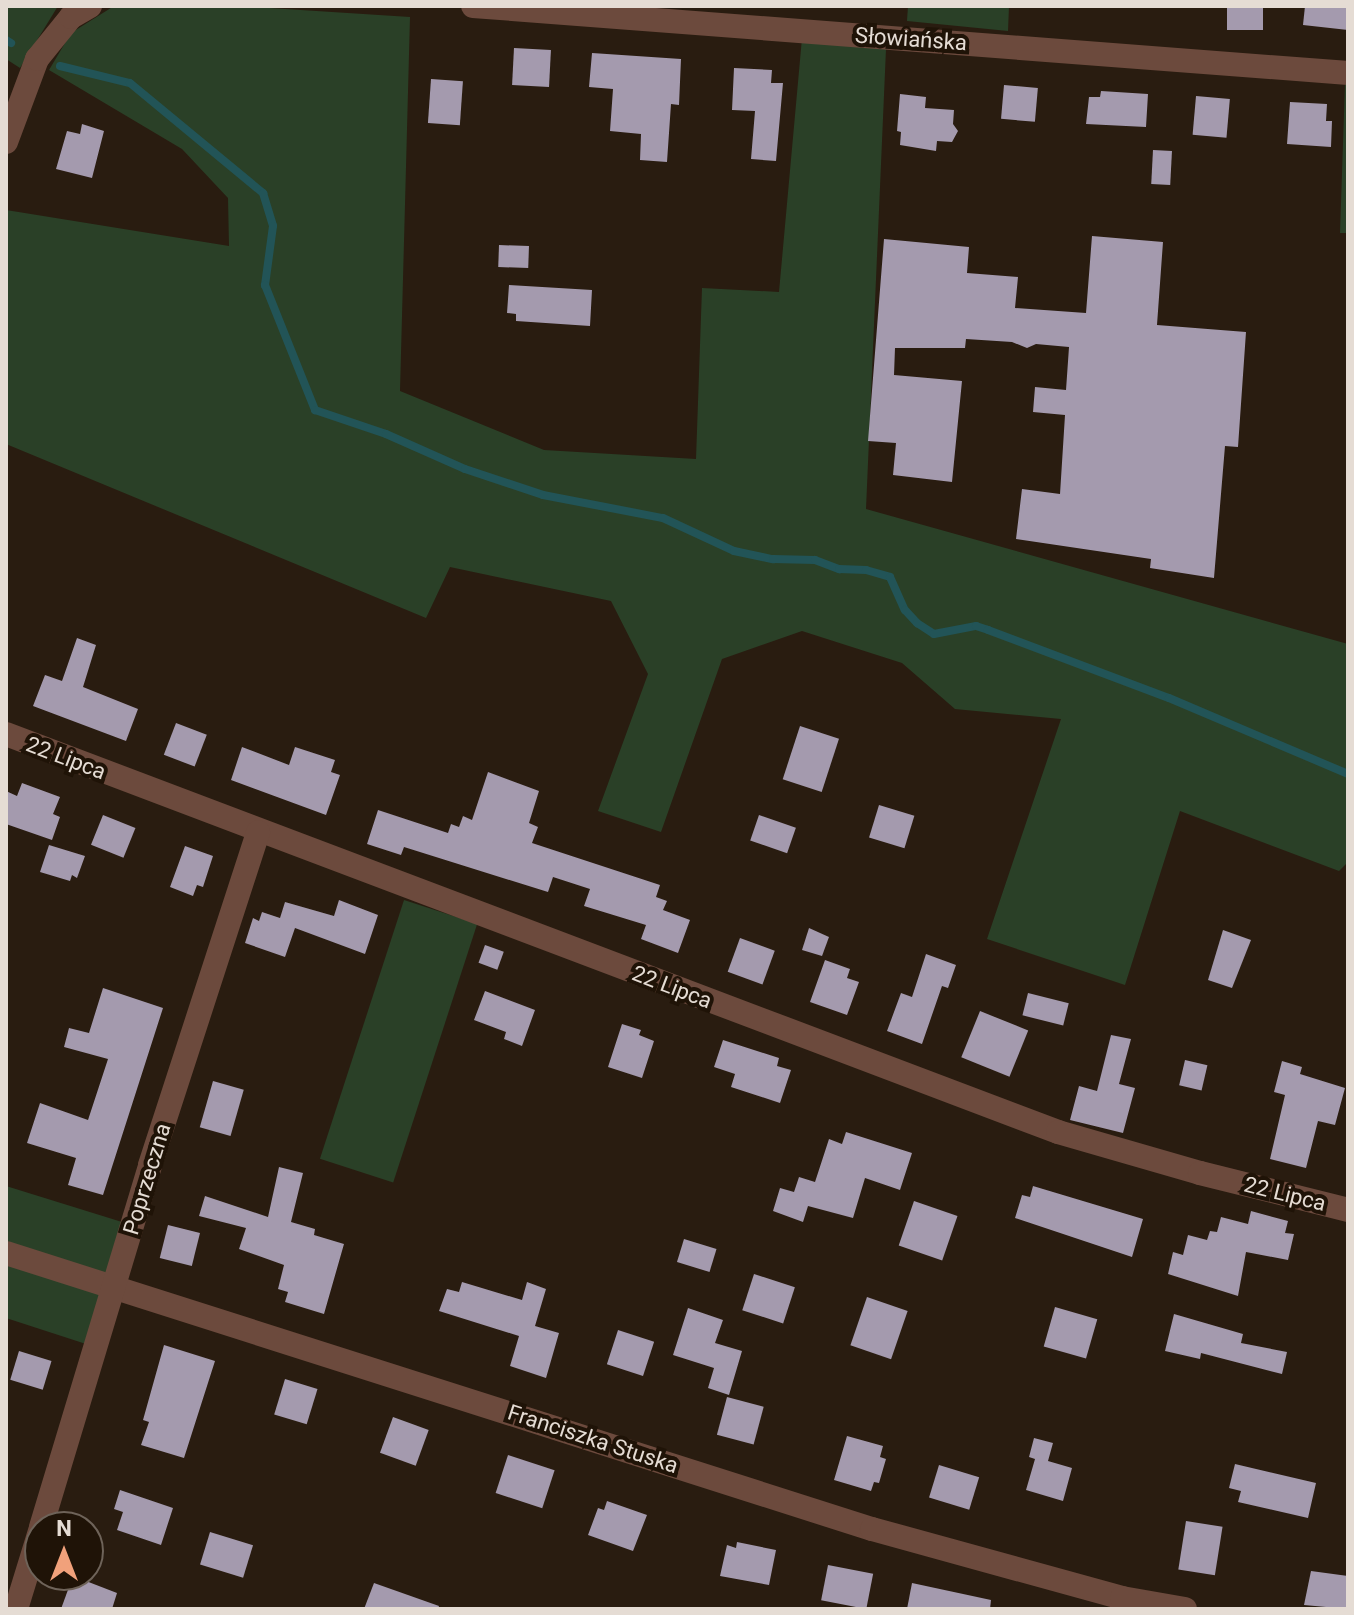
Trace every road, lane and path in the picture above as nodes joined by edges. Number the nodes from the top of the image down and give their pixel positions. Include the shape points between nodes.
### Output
1 (90, 6) edge
2 (473, 6) edge
3 (694, 14) edge
4 (1348, 73) edge
5 (6, 142) edge
6 (6, 734) edge
7 (258, 832) junction
8 (1348, 1210) edge
9 (6, 1253) edge
10 (114, 1286) junction
11 (46, 1511) edge
12 (24, 1583) edge
13 (16, 1609) edge
14 (1185, 1609) edge

1 - 5 street via 71,17 37,59
2 - 3 street, Słowiańska
3 - 4 street, Słowiańska
6 - 7 street, 22 Lipca
7 - 8 street, 22 Lipca via 1058,1132
7 - 10 street, Poprzeczna
9 - 10 street, Franciszka Stuska
10 - 11 street, Poprzeczna
10 - 14 street, Franciszka Stuska via 872,1529 1122,1598
12 - 13 street, Poprzeczna

